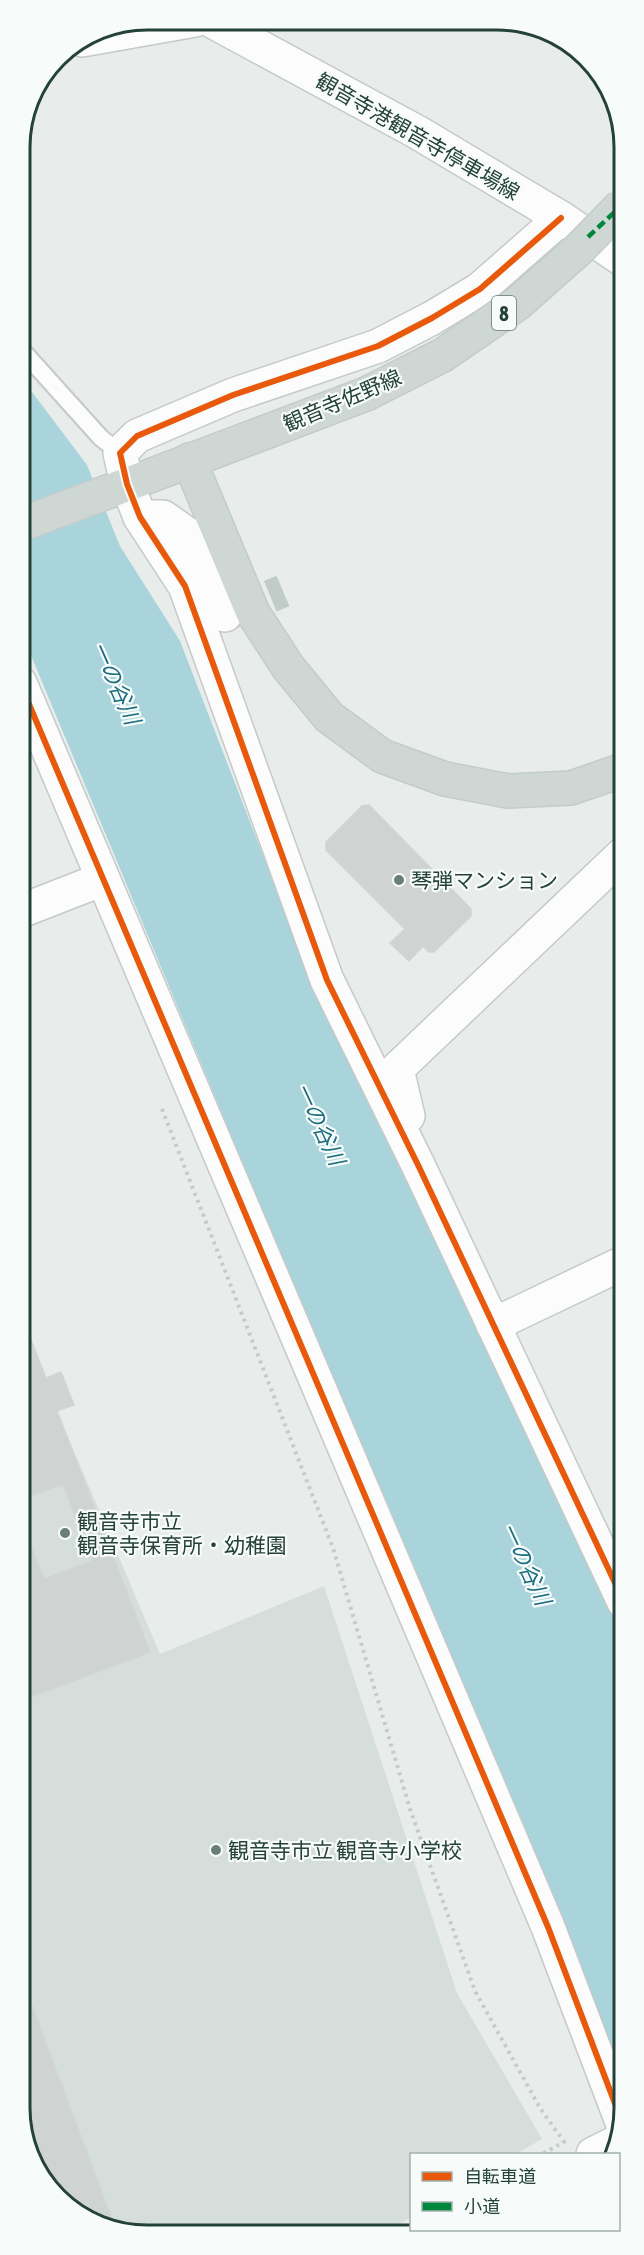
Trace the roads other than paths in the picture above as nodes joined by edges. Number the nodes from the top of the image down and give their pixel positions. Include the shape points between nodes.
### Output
1 (146, 30) edge
2 (228, 30) edge
3 (111, 35) edge
4 (614, 213) edge
5 (561, 218) junction
6 (614, 254) edge
7 (30, 359) edge
8 (189, 460) junction
9 (124, 469) junction
10 (140, 517) junction
11 (30, 520) edge
12 (225, 615) dead end
13 (30, 707) edge
14 (614, 773) edge
15 (614, 863) edge
16 (103, 879) junction
17 (30, 907) edge
18 (419, 1167) junction
19 (614, 1267) edge
20 (493, 1325) junction
21 (614, 1581) edge
22 (614, 2101) edge

1 - 3 street
2 - 5 street, 観音寺港観音寺停車場線 via 417,132
4 - 8 main road, 観音寺佐野線 / 8, bridge via 517,304 443,355 366,394
5 - 6 street, 観音寺港観音寺停車場線
5 - 9 street via 480,289 432,318 378,346 233,395 137,436
7 - 9 lane
8 - 9 main road, 観音寺佐野線 / 8
8 - 14 main road via 253,613 288,667 329,717 382,756 445,779 508,791 571,788
9 - 10 street
9 - 11 main road, 観音寺佐野線 / 8
10 - 12 street via 163,516 190,536
10 - 18 street via 185,586 327,980
13 - 16 street
15 - 18 street via 397,1069
16 - 17 street
16 - 22 street via 548,1927
18 - 20 street
19 - 20 street
20 - 21 street

